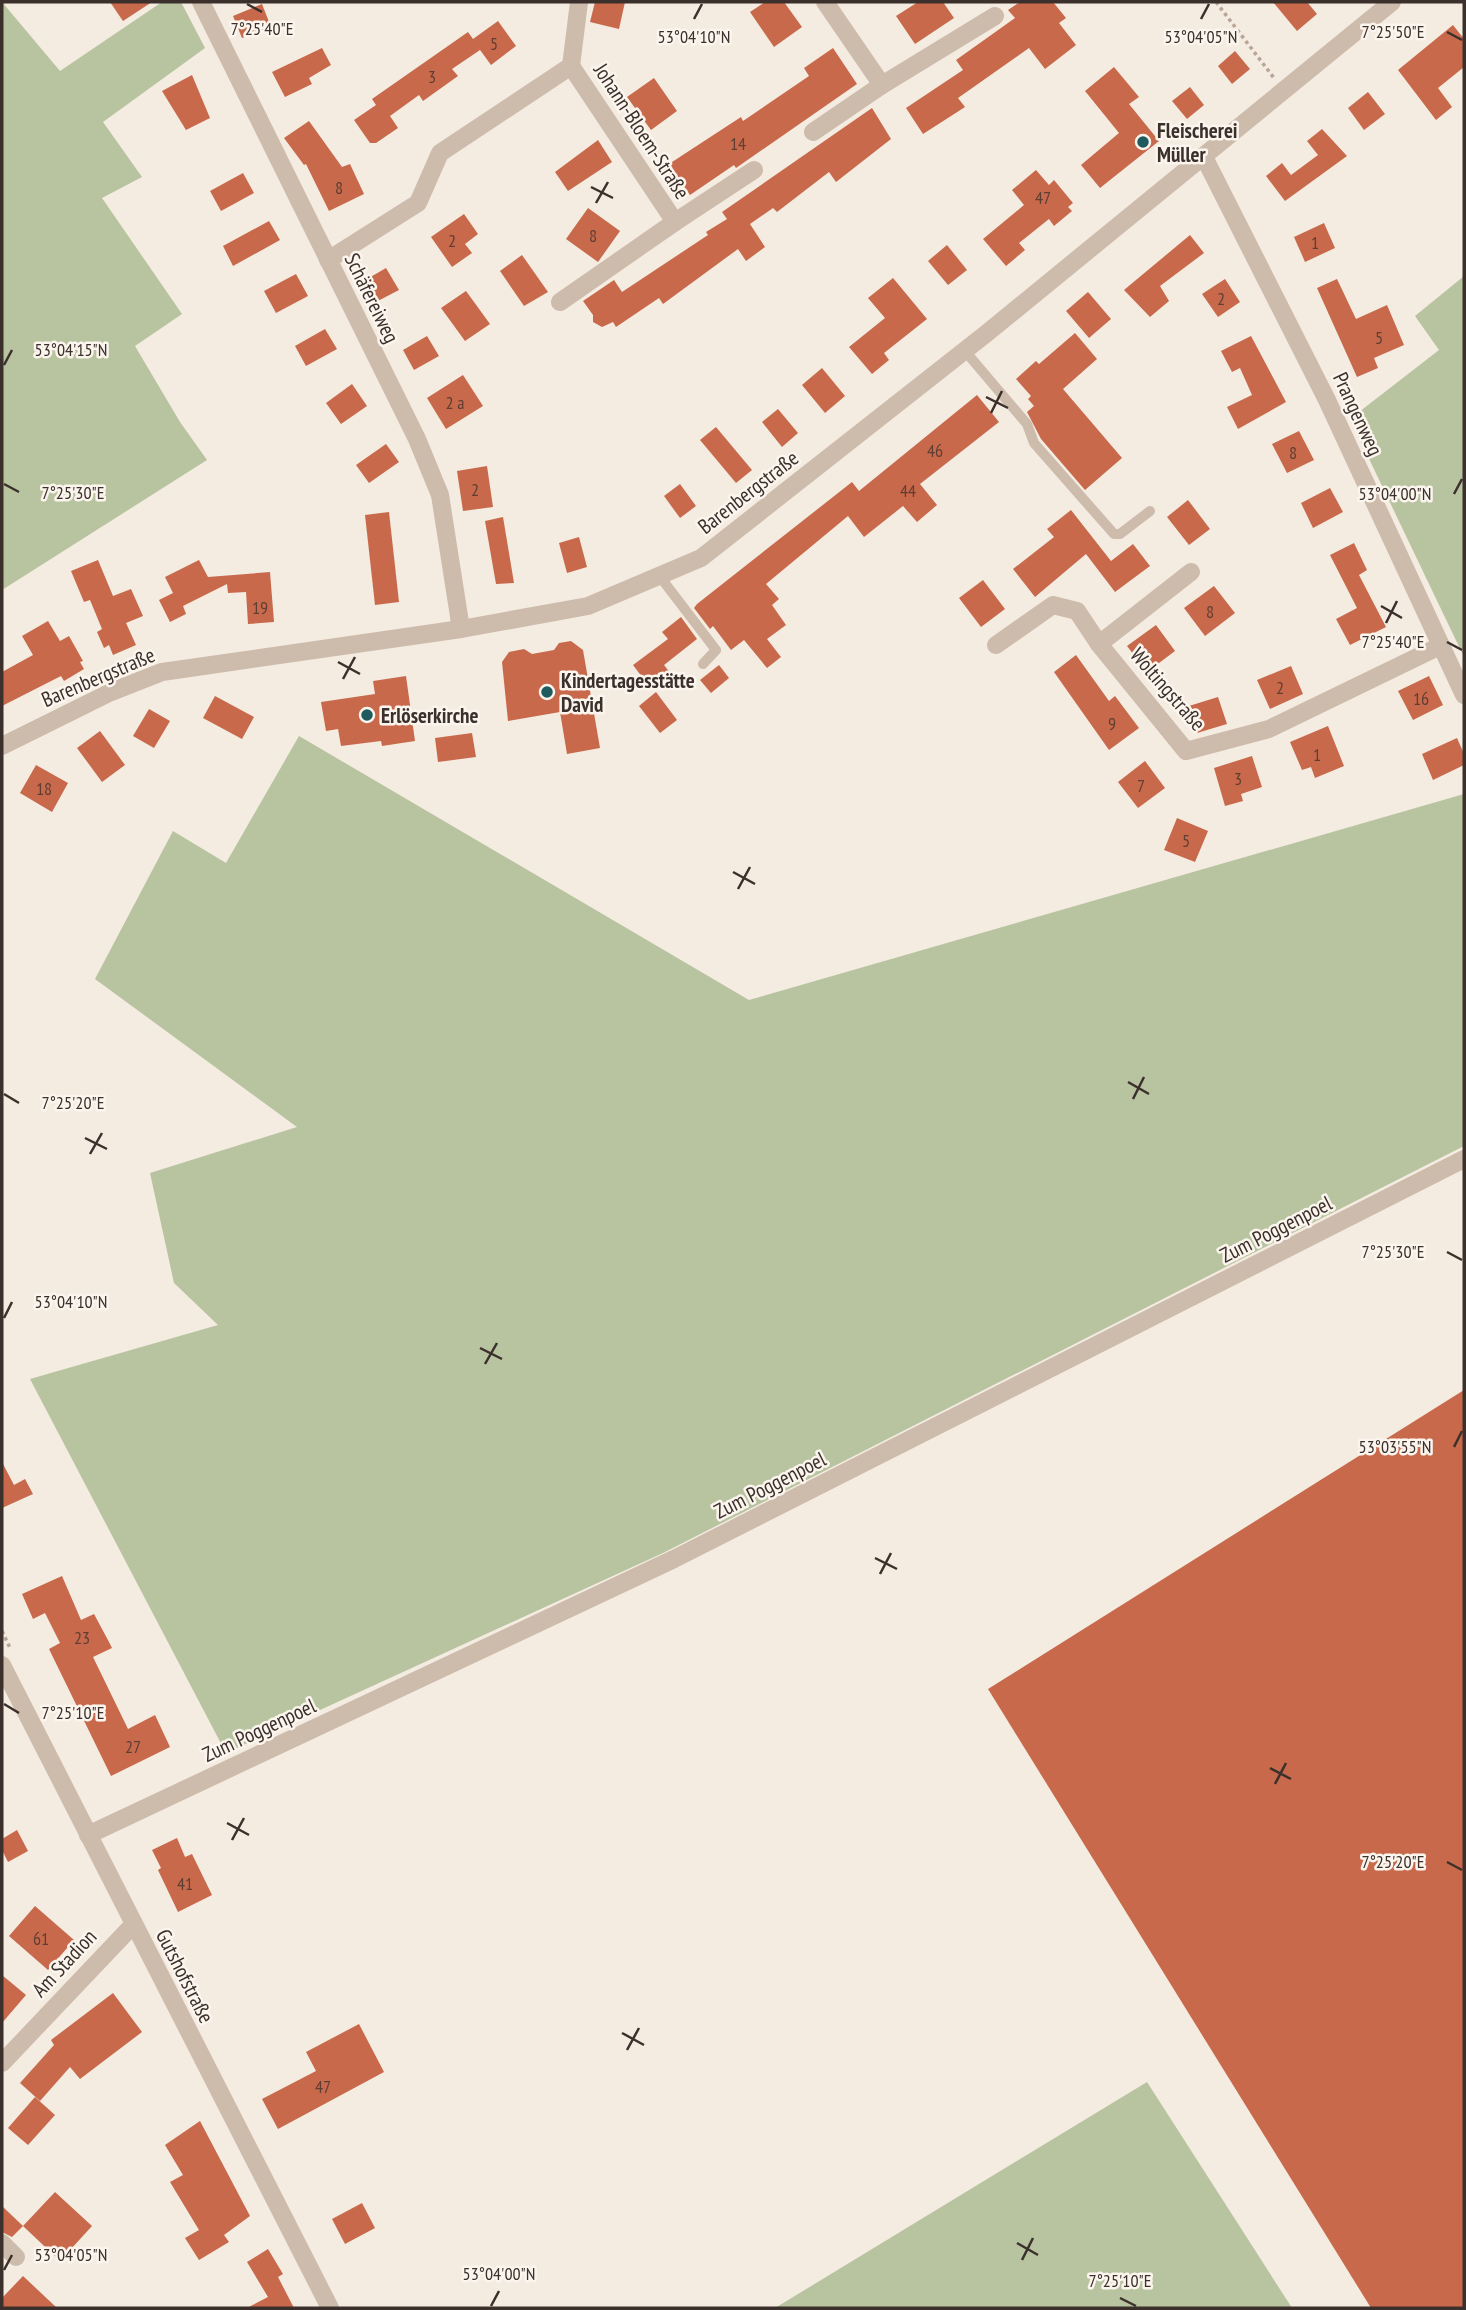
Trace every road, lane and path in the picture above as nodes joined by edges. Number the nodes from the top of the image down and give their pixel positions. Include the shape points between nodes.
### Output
1 (201, 2) edge
2 (579, 2) edge
3 (825, 2) edge
4 (1216, 2) edge
5 (1392, 2) edge
6 (995, 16) dead end
7 (571, 66) junction
8 (882, 85) junction
9 (1283, 90) junction
10 (813, 132) dead end
11 (1204, 157) junction
12 (754, 170) dead end
13 (675, 222) junction
14 (328, 260) junction
15 (560, 302) dead end
16 (965, 351) junction
17 (1150, 511) dead end
18 (1191, 572) dead end
19 (661, 578) junction
20 (461, 629) junction
21 (1099, 644) junction
22 (996, 645) dead end
23 (1440, 646) junction
24 (703, 664) dead end
25 (1464, 695) edge
26 (2, 747) edge
27 (1464, 1159) edge
28 (2, 1665) edge
29 (88, 1835) junction
30 (134, 1925) junction
31 (2, 2063) edge
32 (2, 2243) edge
33 (16, 2257) dead end
34 (330, 2308) edge

1 - 14 street, Schäfereiweg
2 - 7 street, Johann-Bloem-Straße
3 - 8 street
4 - 9 path
5 - 9 street, Barenbergstraße
6 - 8 street
7 - 13 street, Johann-Bloem-Straße
7 - 14 street, Johann-Bloem-Straße via 440,153 418,203
8 - 10 street
9 - 11 street, Barenbergstraße
11 - 16 street, Barenbergstraße
11 - 23 street, Prangenweg via 1327,400
12 - 13 street, Johann-Bloem-Straße
13 - 15 street, Johann-Bloem-Straße
14 - 20 street, Schäfereiweg via 440,495
16 - 17 lane via 1027,424 1034,443 1114,534 1121,534
16 - 19 street, Barenbergstraße via 701,558
18 - 21 street, Woltingstraße
19 - 20 street, Barenbergstraße via 589,606
19 - 24 lane via 716,650
20 - 26 street, Barenbergstraße via 162,672 111,692
21 - 22 street, Woltingstraße via 1077,611 1053,605
21 - 23 street, Woltingstraße via 1186,751 1269,729
23 - 25 street, Prangenweg
27 - 29 street, Zum Poggenpoel via 674,1559
28 - 29 street, Gutshofstraße
29 - 30 street, Gutshofstraße
30 - 31 street, Am Stadion
30 - 34 street, Gutshofstraße
32 - 33 street

